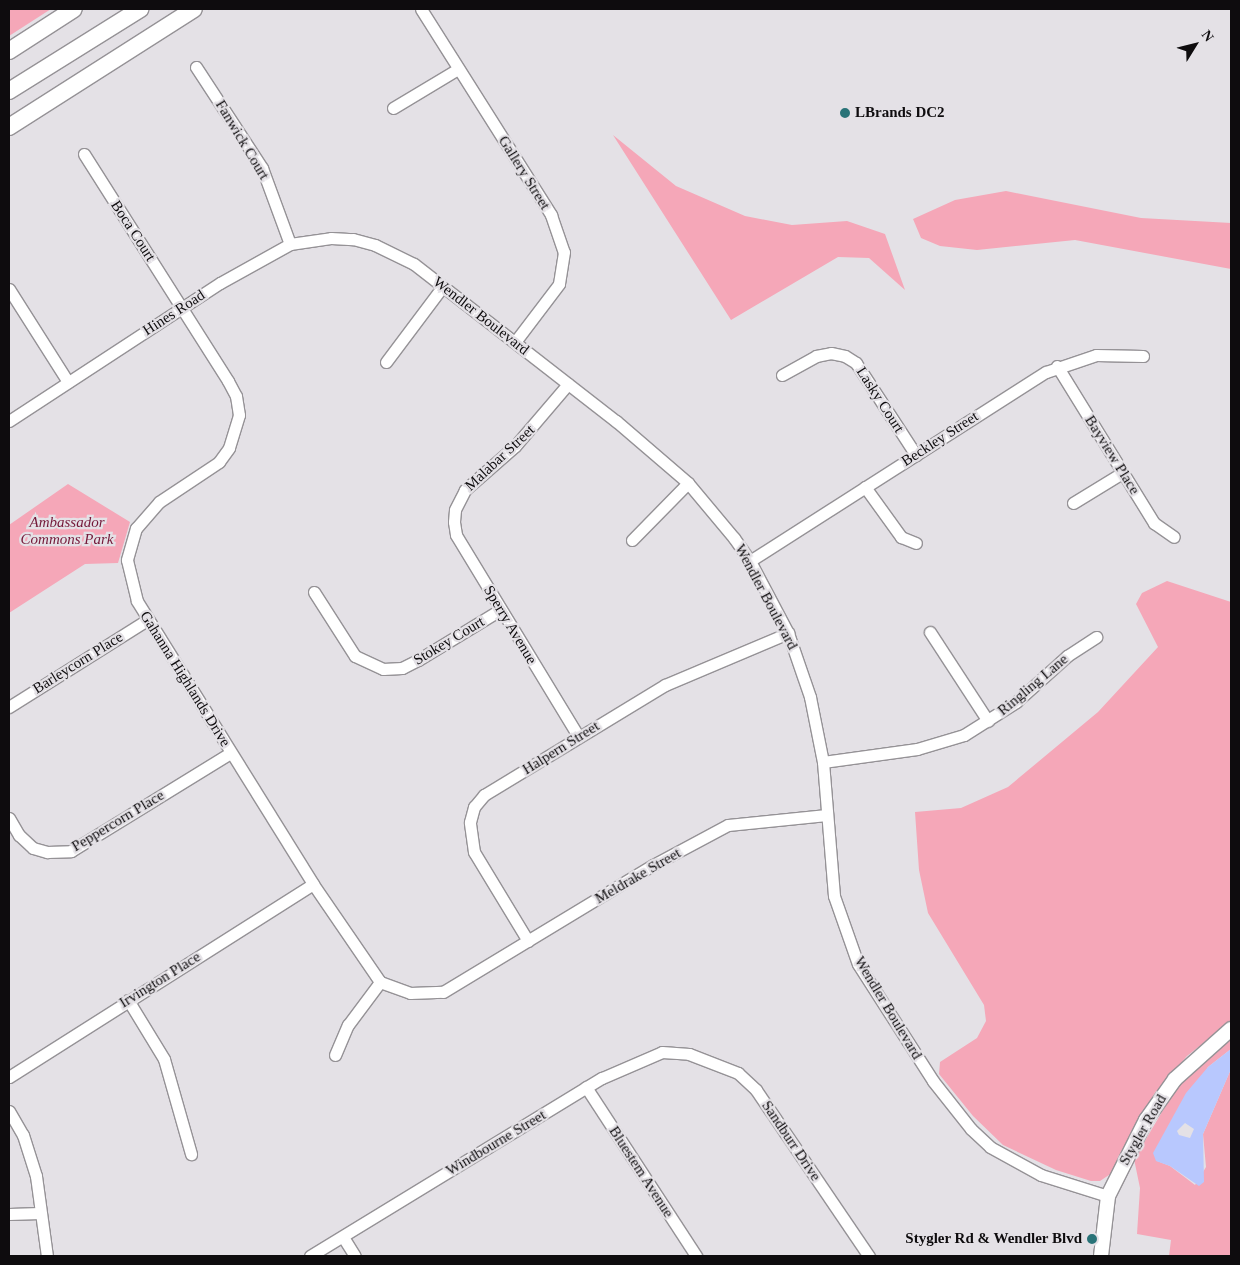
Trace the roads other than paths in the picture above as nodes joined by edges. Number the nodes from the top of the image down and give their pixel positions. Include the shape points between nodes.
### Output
1 (74, 9) edge
2 (140, 9) edge
3 (194, 9) edge
4 (426, 11) edge
5 (9, 51) edge
6 (196, 67) dead end
7 (458, 69) junction
8 (9, 90) edge
9 (393, 108) dead end
10 (9, 127) edge
11 (84, 154) dead end
12 (353, 239) joint
13 (290, 244) junction
14 (443, 286) junction
15 (9, 289) edge
16 (182, 307) junction
17 (515, 342) junction
18 (1143, 356) dead end
19 (386, 362) dead end
20 (1057, 366) junction
21 (782, 375) dead end
22 (68, 382) junction
23 (568, 384) junction
24 (9, 421) edge
25 (916, 455) junction
26 (1122, 473) junction
27 (688, 483) junction
28 (865, 487) junction
29 (1073, 503) dead end
30 (455, 510) joint
31 (1174, 537) dead end
32 (632, 540) dead end
33 (916, 543) dead end
34 (750, 561) junction
35 (314, 592) dead end
36 (500, 610) junction
37 (147, 620) junction
38 (930, 632) dead end
39 (788, 633) junction
40 (1096, 637) dead end
41 (9, 707) edge
42 (988, 721) junction
43 (578, 736) junction
44 (230, 753) junction
45 (823, 762) junction
46 (826, 815) junction
47 (9, 818) edge
48 (312, 884) junction
49 (528, 940) junction
50 (380, 982) junction
51 (128, 1000) junction
52 (1231, 1029) edge
53 (689, 1054) joint
54 (335, 1055) dead end
55 (9, 1077) edge
56 (586, 1088) junction
57 (9, 1111) edge
58 (191, 1154) dead end
59 (1108, 1196) junction
60 (40, 1213) junction
61 (9, 1214) edge
62 (343, 1237) junction
63 (47, 1256) edge
64 (310, 1256) edge
65 (355, 1256) edge
66 (696, 1256) edge
67 (869, 1256) edge
68 (1101, 1256) edge

1 - 5 highway
2 - 8 highway
3 - 10 highway
4 - 7 street, Gallery Street
6 - 13 street, Fanwick Court via 262,168
7 - 9 street
7 - 17 street, Gallery Street via 551,215 564,252 559,284
11 - 16 street, Boca Court
12 - 13 street, Hines Road via 331,238
12 - 14 street, Wendler Boulevard via 376,245 414,264
13 - 16 street, Hines Road via 261,258
14 - 17 street, Wendler Boulevard
14 - 19 street
15 - 22 street
16 - 22 street, Hines Road
16 - 37 street, Gahanna Highlands Drive via 191,327 236,396 239,415 229,448 219,462 159,502 136,528 127,560 129,579
17 - 23 street, Wendler Boulevard
18 - 20 street, Beckley Street via 1096,355
20 - 25 street, Beckley Street
20 - 26 street, Bayview Place
21 - 25 street, Lasky Court via 816,356 831,353 844,356 861,370
22 - 24 street, Hines Road
23 - 27 street, Wendler Boulevard
23 - 30 street, Malabar Street via 515,446 472,482
25 - 28 street, Beckley Street
26 - 29 street
26 - 31 street, Bayview Place via 1154,523
27 - 32 street
27 - 34 street, Wendler Boulevard
28 - 33 street via 901,538
28 - 34 street, Beckley Street
30 - 36 street, Sperry Avenue via 456,535
34 - 39 street, Wendler Boulevard
35 - 36 street, Stokey Court via 355,656 384,668 402,668
36 - 43 street, Sperry Avenue
37 - 41 street, Barleycorn Place
37 - 44 street, Gahanna Highlands Drive
38 - 42 street
39 - 43 street, Halpern Street via 666,685
39 - 45 street, Wendler Boulevard via 810,697
40 - 42 street, Ringling Lane via 1066,656 1016,702
42 - 45 street, Ringling Lane via 938,745
43 - 49 street, Halpern Street via 484,795 474,807 470,822 474,852
44 - 47 street, Peppercorn Place via 71,851 48,852 33,848
44 - 48 street, Gahanna Highlands Drive
45 - 46 street, Wendler Boulevard
46 - 49 street, Meldrake Street via 728,825 653,865
46 - 59 street, Wendler Boulevard via 834,896 858,964 933,1081 971,1129 990,1147 1041,1175
48 - 50 street, Gahanna Highlands Drive
48 - 51 street, Irvington Place
49 - 50 street, Meldrake Street via 443,992 410,993
50 - 54 street via 348,1025
51 - 55 street, Irvington Place
51 - 58 street via 164,1059
52 - 59 main road, Stygler Road via 1198,1056 1160,1098
53 - 56 street, Windbourne Street via 662,1052
53 - 67 street, Sandburr Drive via 738,1072 756,1090
56 - 62 street, Windbourne Street
56 - 66 street, Bluestem Avenue
57 - 60 street via 23,1135 31,1159
59 - 68 main road, Stygler Road
60 - 61 street
60 - 63 street
62 - 64 street, Windbourne Street
62 - 65 street

